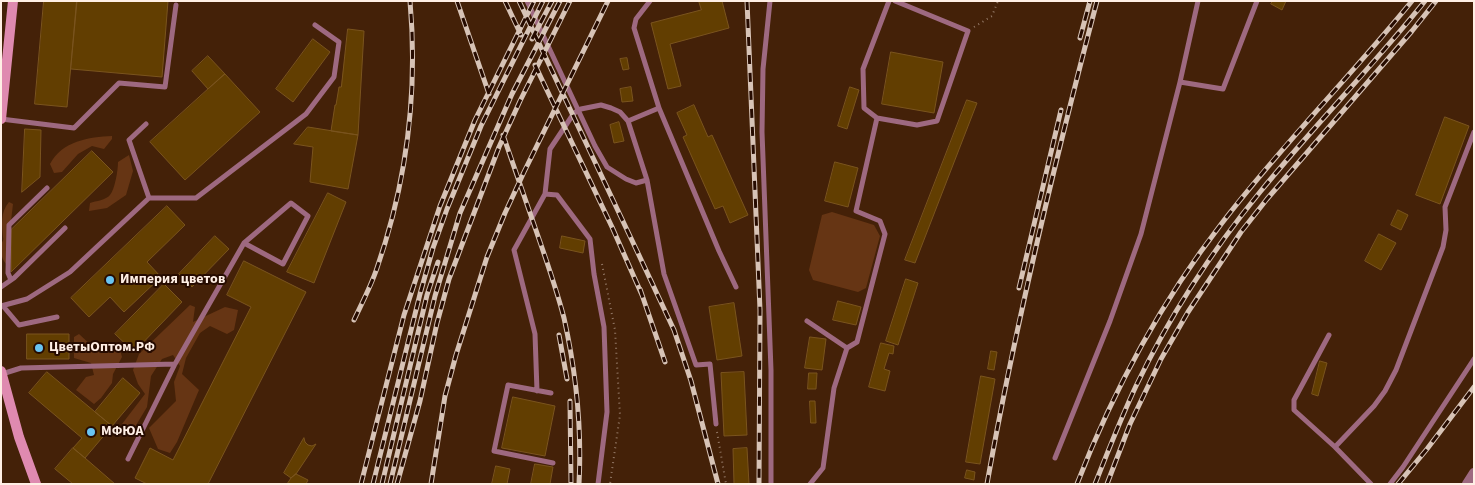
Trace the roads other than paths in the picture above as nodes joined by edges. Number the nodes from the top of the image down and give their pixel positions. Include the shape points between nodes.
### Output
1 (13, 1) edge
2 (527, 1) edge
3 (650, 1) edge
4 (770, 1) edge
5 (889, 1) edge
6 (896, 1) edge
7 (1198, 1) edge
8 (1257, 1) edge
9 (176, 5) dead end
10 (315, 25) dead end
11 (1180, 82) junction
12 (659, 108) junction
13 (877, 118) junction
14 (1, 119) edge
15 (628, 121) junction
16 (146, 124) dead end
17 (1474, 132) edge
18 (647, 180) junction
19 (47, 188) dead end
20 (544, 194) junction
21 (149, 198) junction
22 (65, 228) dead end
23 (244, 243) junction
24 (11, 280) junction
25 (1, 287) edge
26 (736, 287) dead end
27 (2, 306) edge
28 (57, 316) dead end
29 (807, 321) dead end
30 (1329, 335) dead end
31 (848, 348) junction
32 (1474, 358) edge
33 (175, 364) junction
34 (2, 372) edge
35 (537, 391) junction
36 (551, 393) dead end
37 (716, 424) road end
38 (1335, 447) junction
39 (1055, 458) dead end
40 (128, 459) dead end
41 (552, 463) dead end
42 (1474, 473) edge
43 (36, 484) edge
44 (598, 484) edge
45 (771, 484) edge
46 (810, 484) edge
47 (1371, 484) edge
48 (1390, 484) edge
49 (1467, 484) edge

1 - 14 main road
2 - 18 lane via 607,167 626,180 636,183
3 - 12 lane via 636,19 634,28
4 - 45 lane via 763,69 762,132 771,370
5 - 13 lane via 863,69 864,108
6 - 13 lane via 968,31 937,120 917,126
7 - 11 lane
8 - 11 lane via 1223,89
9 - 14 lane via 165,88 119,83 74,128
10 - 21 lane via 339,42 334,77 306,114 196,198
11 - 39 lane via 1141,234
12 - 15 lane
12 - 26 lane
13 - 31 lane via 856,211 880,221 886,234 857,342
15 - 18 lane
15 - 20 lane via 620,112 601,106 574,113 550,149
16 - 21 lane via 129,140
17 - 38 lane via 1445,207 1443,247 1396,370 1374,406
18 - 37 lane via 664,274 696,365 710,364
19 - 24 lane via 9,225 8,273
20 - 35 lane via 514,250 535,334
20 - 44 lane via 557,196 590,239 604,327 607,412
21 - 27 lane via 70,272 29,298
22 - 24 lane
23 - 23 lane via 291,203 308,216 284,264
23 - 33 lane
24 - 25 lane
27 - 28 lane via 19,325
29 - 31 lane
30 - 38 lane via 1294,400 1294,410
31 - 46 lane via 834,388 823,468
32 - 48 lane
33 - 34 lane via 21,368
33 - 40 lane
34 - 43 main road via 19,437
35 - 36 lane
35 - 41 lane via 508,385 494,451
38 - 47 lane
42 - 49 street

